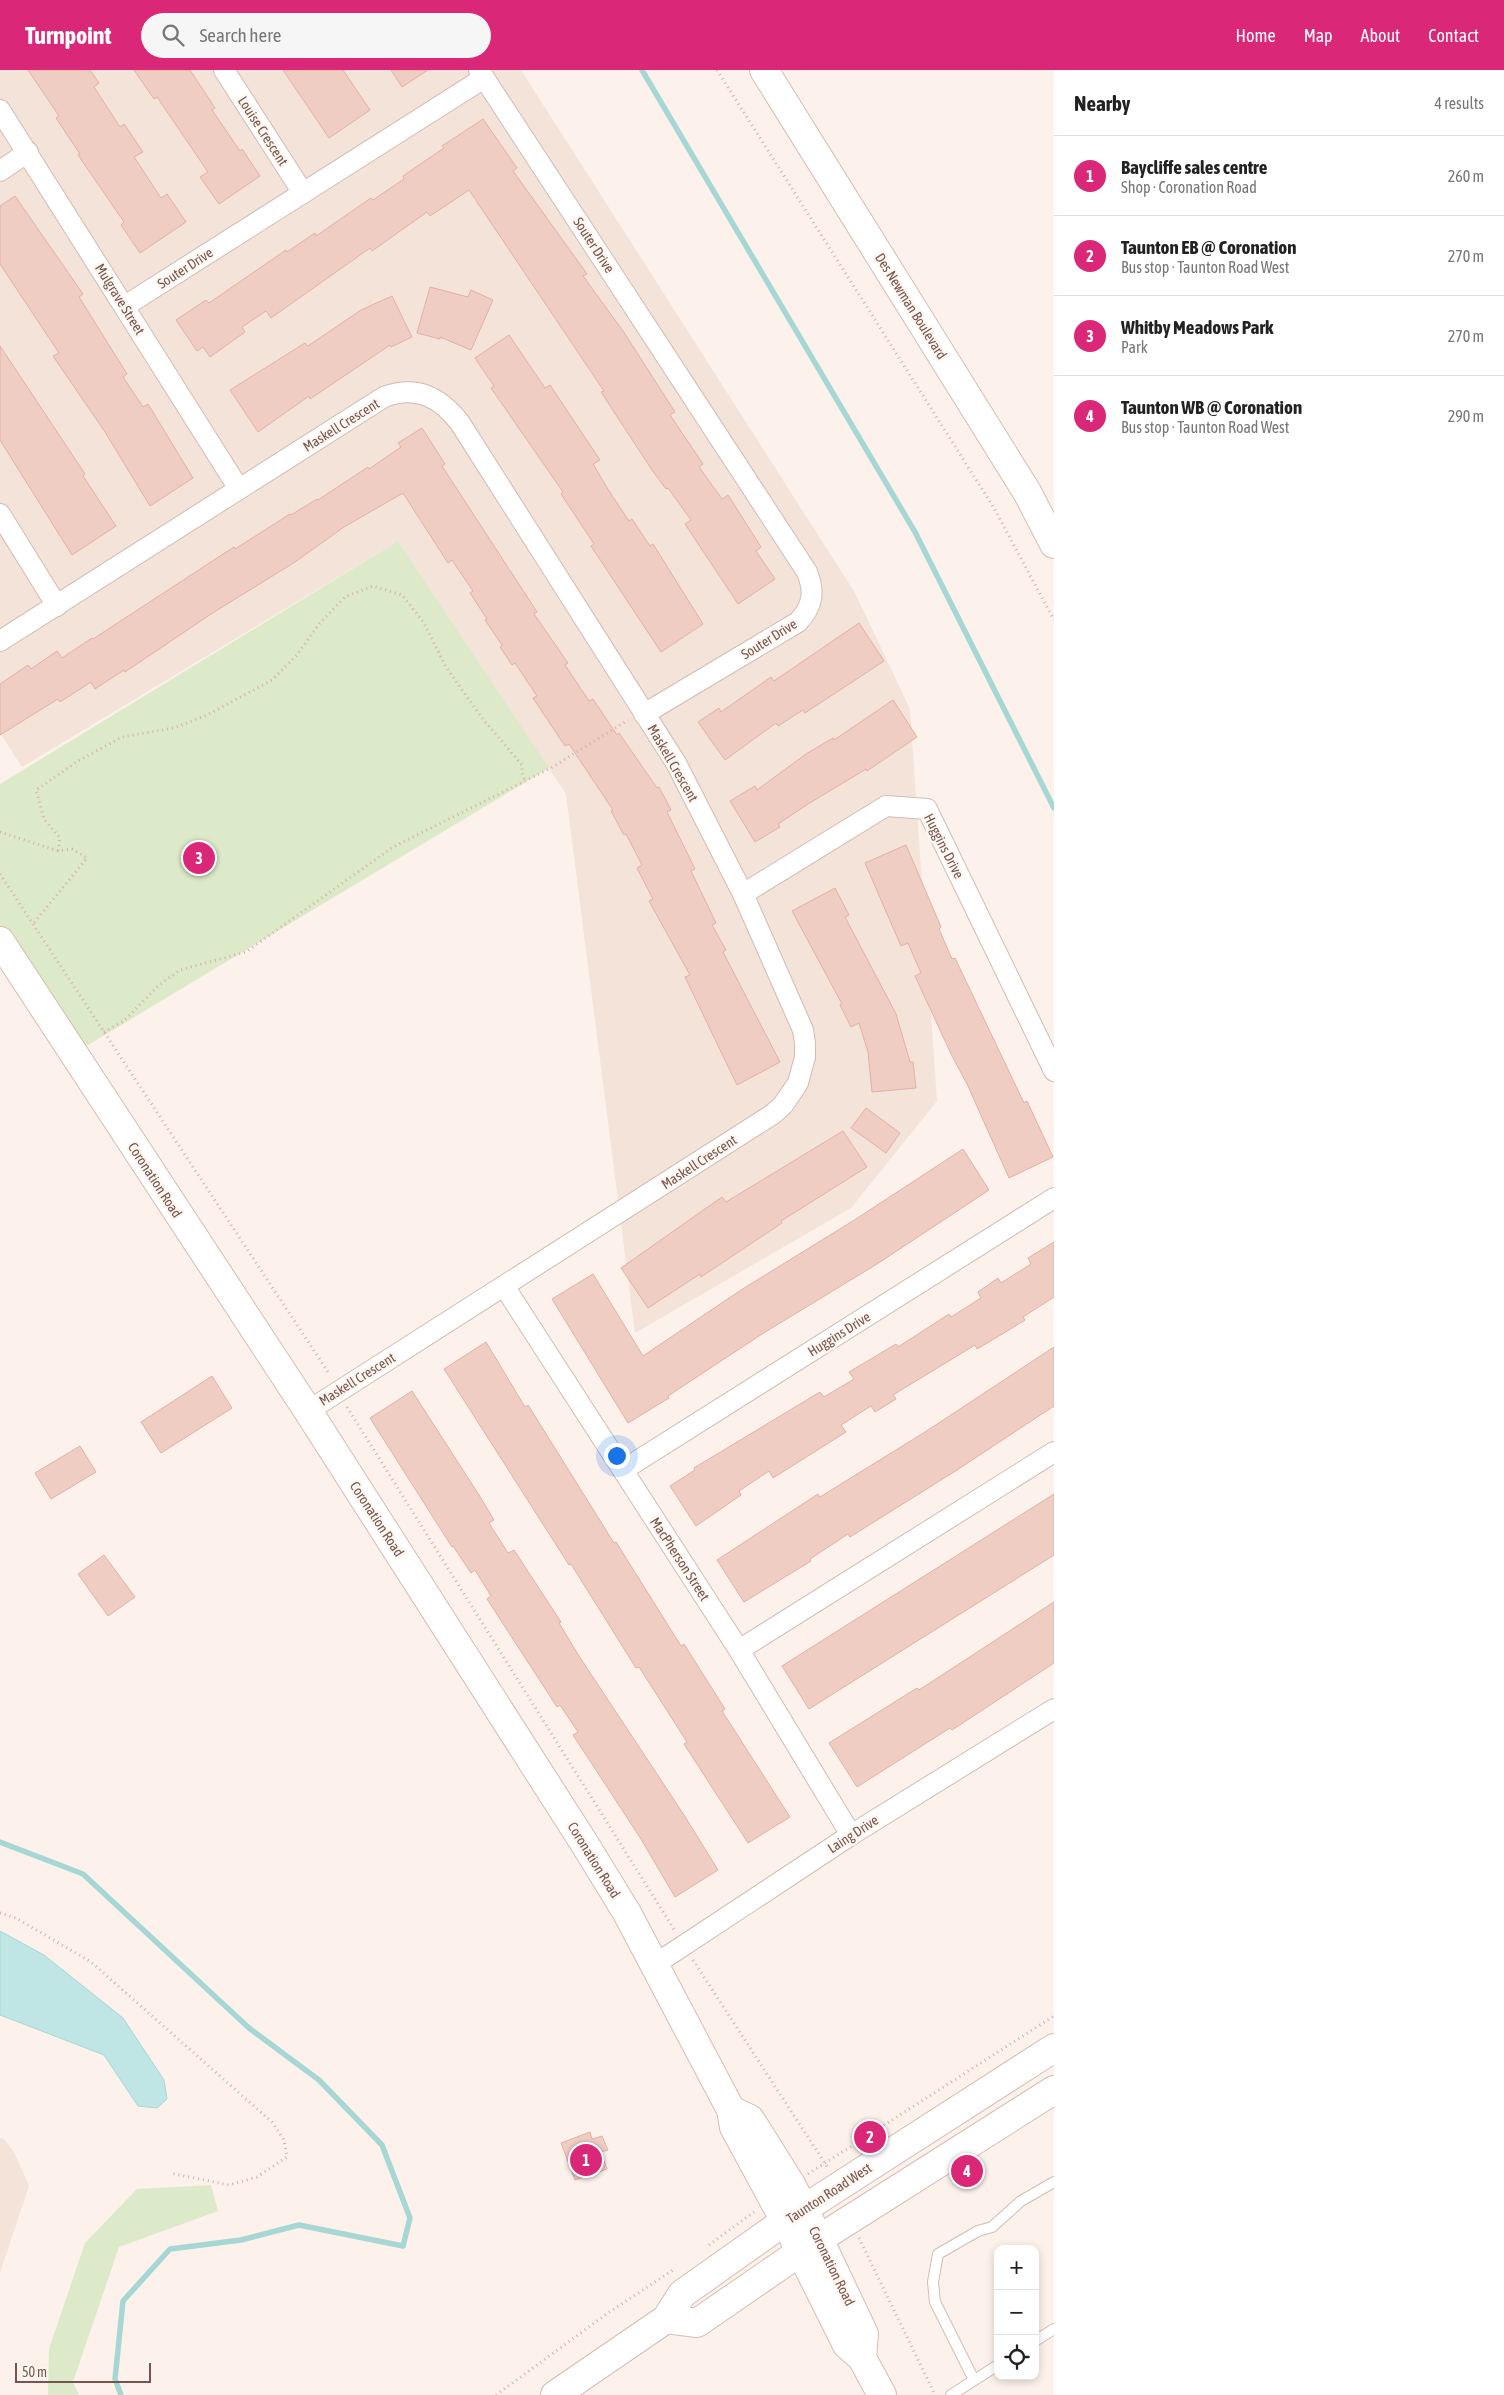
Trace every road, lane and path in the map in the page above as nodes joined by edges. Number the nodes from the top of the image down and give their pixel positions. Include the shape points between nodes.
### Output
1 (224, 70) edge
2 (717, 70) edge
3 (764, 70) edge
4 (482, 74) edge
5 (0, 110) edge
6 (28, 152) junction
7 (0, 171) edge
8 (303, 192) junction
9 (125, 306) junction
10 (239, 490) junction
11 (0, 514) edge
12 (1054, 544) edge
13 (57, 606) junction
14 (1054, 620) edge
15 (0, 641) edge
16 (644, 714) junction
17 (525, 781) junction
18 (0, 832) edge
19 (58, 851) junction
20 (0, 874) edge
21 (743, 894) junction
22 (33, 924) junction
23 (3, 952) edge
24 (104, 1032) junction
25 (1054, 1071) edge
26 (1054, 1198) edge
27 (504, 1286) junction
28 (327, 1369) dead end
29 (308, 1411) junction
30 (351, 1415) dead end
31 (1054, 1452) edge
32 (623, 1470) junction
33 (739, 1650) junction
34 (1054, 1708) edge
35 (851, 1835) junction
36 (0, 1912) edge
37 (665, 1913) dead end
38 (695, 1964) dead end
39 (654, 1965) junction
40 (1054, 2016) edge
41 (1054, 2048) edge
42 (1054, 2090) edge
43 (825, 2162) junction
44 (170, 2174) dead end
45 (1054, 2182) edge
46 (788, 2204) junction
47 (810, 2246) junction
48 (862, 2247) dead end
49 (703, 2249) dead end
50 (680, 2266) dead end
51 (666, 2319) junction
52 (1054, 2329) edge
53 (1039, 2338) edge
54 (994, 2368) edge
55 (974, 2380) junction
56 (496, 2395) edge
57 (555, 2395) edge
58 (882, 2395) edge
59 (935, 2395) edge
60 (951, 2395) edge

1 - 8 street, Louise Crescent
2 - 14 path via 994,508
3 - 12 street, Des Newman Boulevard via 1027,492
4 - 8 street, Souter Drive
4 - 16 street, Souter Drive via 808,572 812,583 813,596 809,608 798,622
5 - 6 street, Mulgrave Street
6 - 7 street
6 - 9 street, Mulgrave Street
8 - 9 street, Souter Drive
9 - 10 street, Mulgrave Street
10 - 13 street, Maskell Crescent
10 - 16 street, Maskell Crescent via 384,397 413,392 432,397 448,408 460,424
11 - 13 street
13 - 15 street, Maskell Crescent
16 - 17 path via 630,719
16 - 21 street, Maskell Crescent via 676,763
17 - 19 path via 522,765 482,718 446,667 424,623 408,602 402,595 373,586 345,597 272,680 207,716 174,728 122,737 78,761 36,790 44,819 60,838
17 - 24 path via 393,847 246,952 180,970 158,986 124,1020
18 - 19 path
19 - 22 path via 72,849 87,858
20 - 22 path
21 - 25 street, Huggins Drive via 886,806 927,809
21 - 27 street, Maskell Crescent via 803,1030 805,1056 791,1094 773,1114
22 - 24 path
23 - 29 street, Coronation Road
24 - 28 path
26 - 32 street, Huggins Drive
27 - 29 street, Maskell Crescent
27 - 32 street, MacPherson Street
29 - 39 street, Coronation Road via 586,1846
30 - 37 path
31 - 33 street
32 - 33 street, MacPherson Street
33 - 35 street, MacPherson Street
34 - 35 street, Laing Drive
35 - 39 street, Laing Drive
36 - 44 path via 91,1962 272,2122 284,2140 287,2157 257,2177 229,2185
38 - 43 path
39 - 46 street, Coronation Road via 731,2110 734,2127
40 - 43 path
41 - 46 street, Taunton Road West
42 - 47 street
43 - 46 path
45 - 55 lane via 1020,2201 992,2227 978,2231 938,2254 933,2282 935,2302
46 - 47 street, Coronation Road
46 - 49 path
46 - 51 street, Taunton Road West via 682,2294
47 - 51 street via 697,2323
47 - 58 street, Coronation Road via 864,2334 862,2358
48 - 59 path
50 - 56 path via 608,2313
51 - 57 street, Taunton Road West
52 - 53 lane
54 - 55 lane
55 - 60 lane

